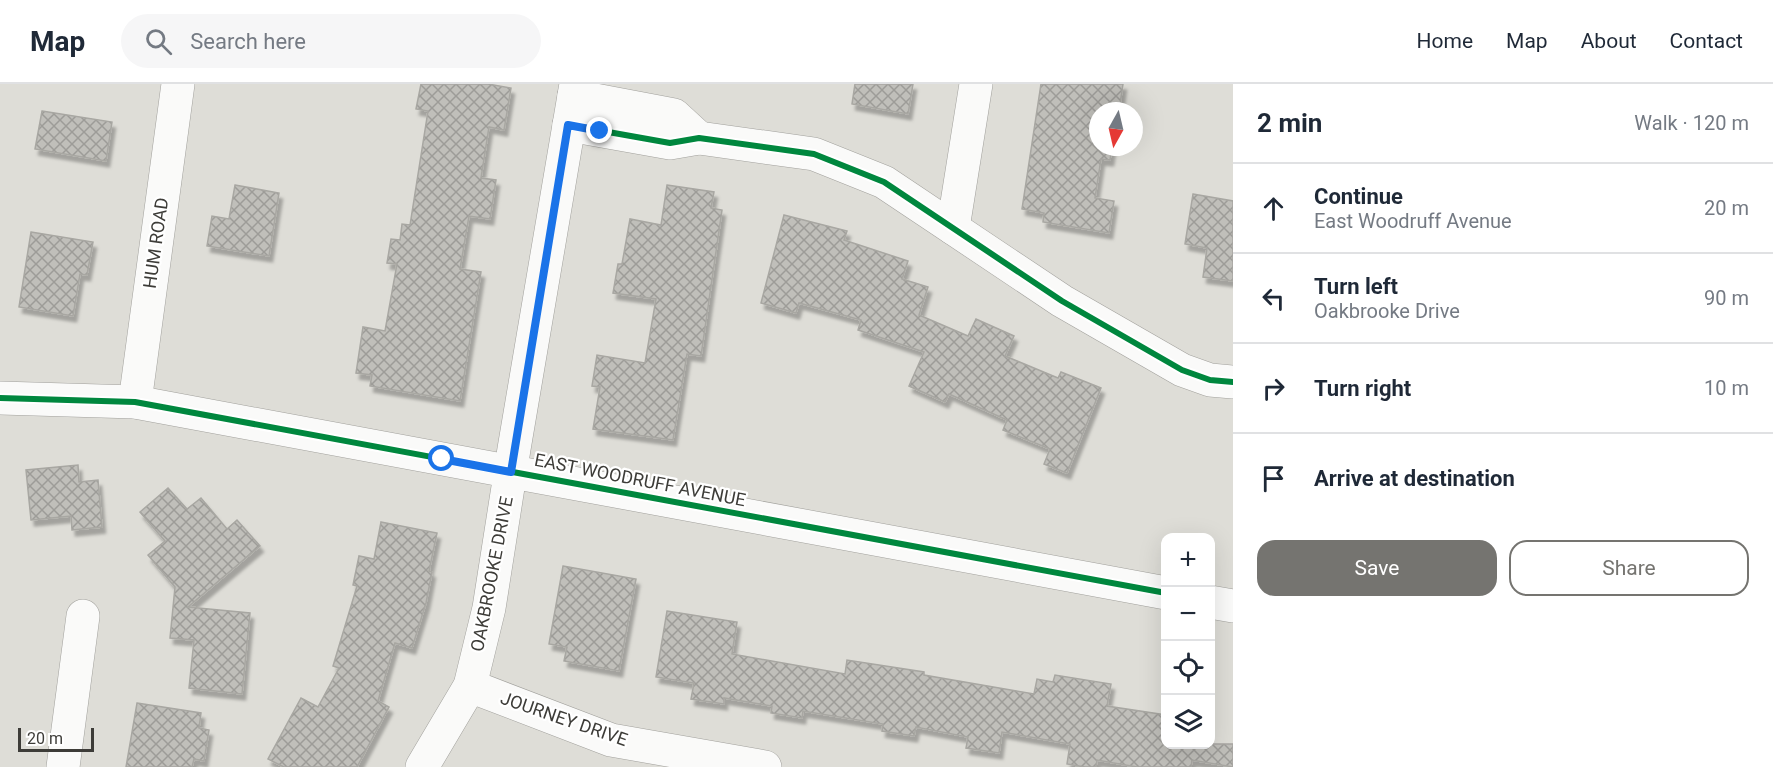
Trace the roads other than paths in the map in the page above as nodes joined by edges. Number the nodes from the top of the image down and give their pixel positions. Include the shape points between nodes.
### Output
1 (178, 84) edge
2 (976, 84) edge
3 (573, 102) edge
4 (953, 228) junction
5 (1233, 382) edge
6 (0, 398) edge
7 (135, 402) junction
8 (511, 472) junction
9 (1161, 592) edge
10 (1215, 603) edge
11 (1233, 606) edge
12 (83, 616) dead end
13 (470, 686) junction
14 (63, 767) edge
15 (422, 767) edge
16 (765, 767) edge

1 - 7 street, HUM ROAD
2 - 4 street
3 - 4 street via 656,126 670,143 699,138 814,154 884,182
3 - 8 street, OAKBROOKE DRIVE
4 - 5 street via 1062,301 1182,370 1210,380
6 - 7 street, EAST WOODRUFF AVENUE
7 - 8 street, EAST WOODRUFF AVENUE
8 - 9 street, EAST WOODRUFF AVENUE
8 - 13 street, OAKBROOKE DRIVE via 489,608
10 - 11 street
12 - 14 street
13 - 15 street, OAKBROOKE DRIVE
13 - 16 street, JOURNEY DRIVE via 611,740

